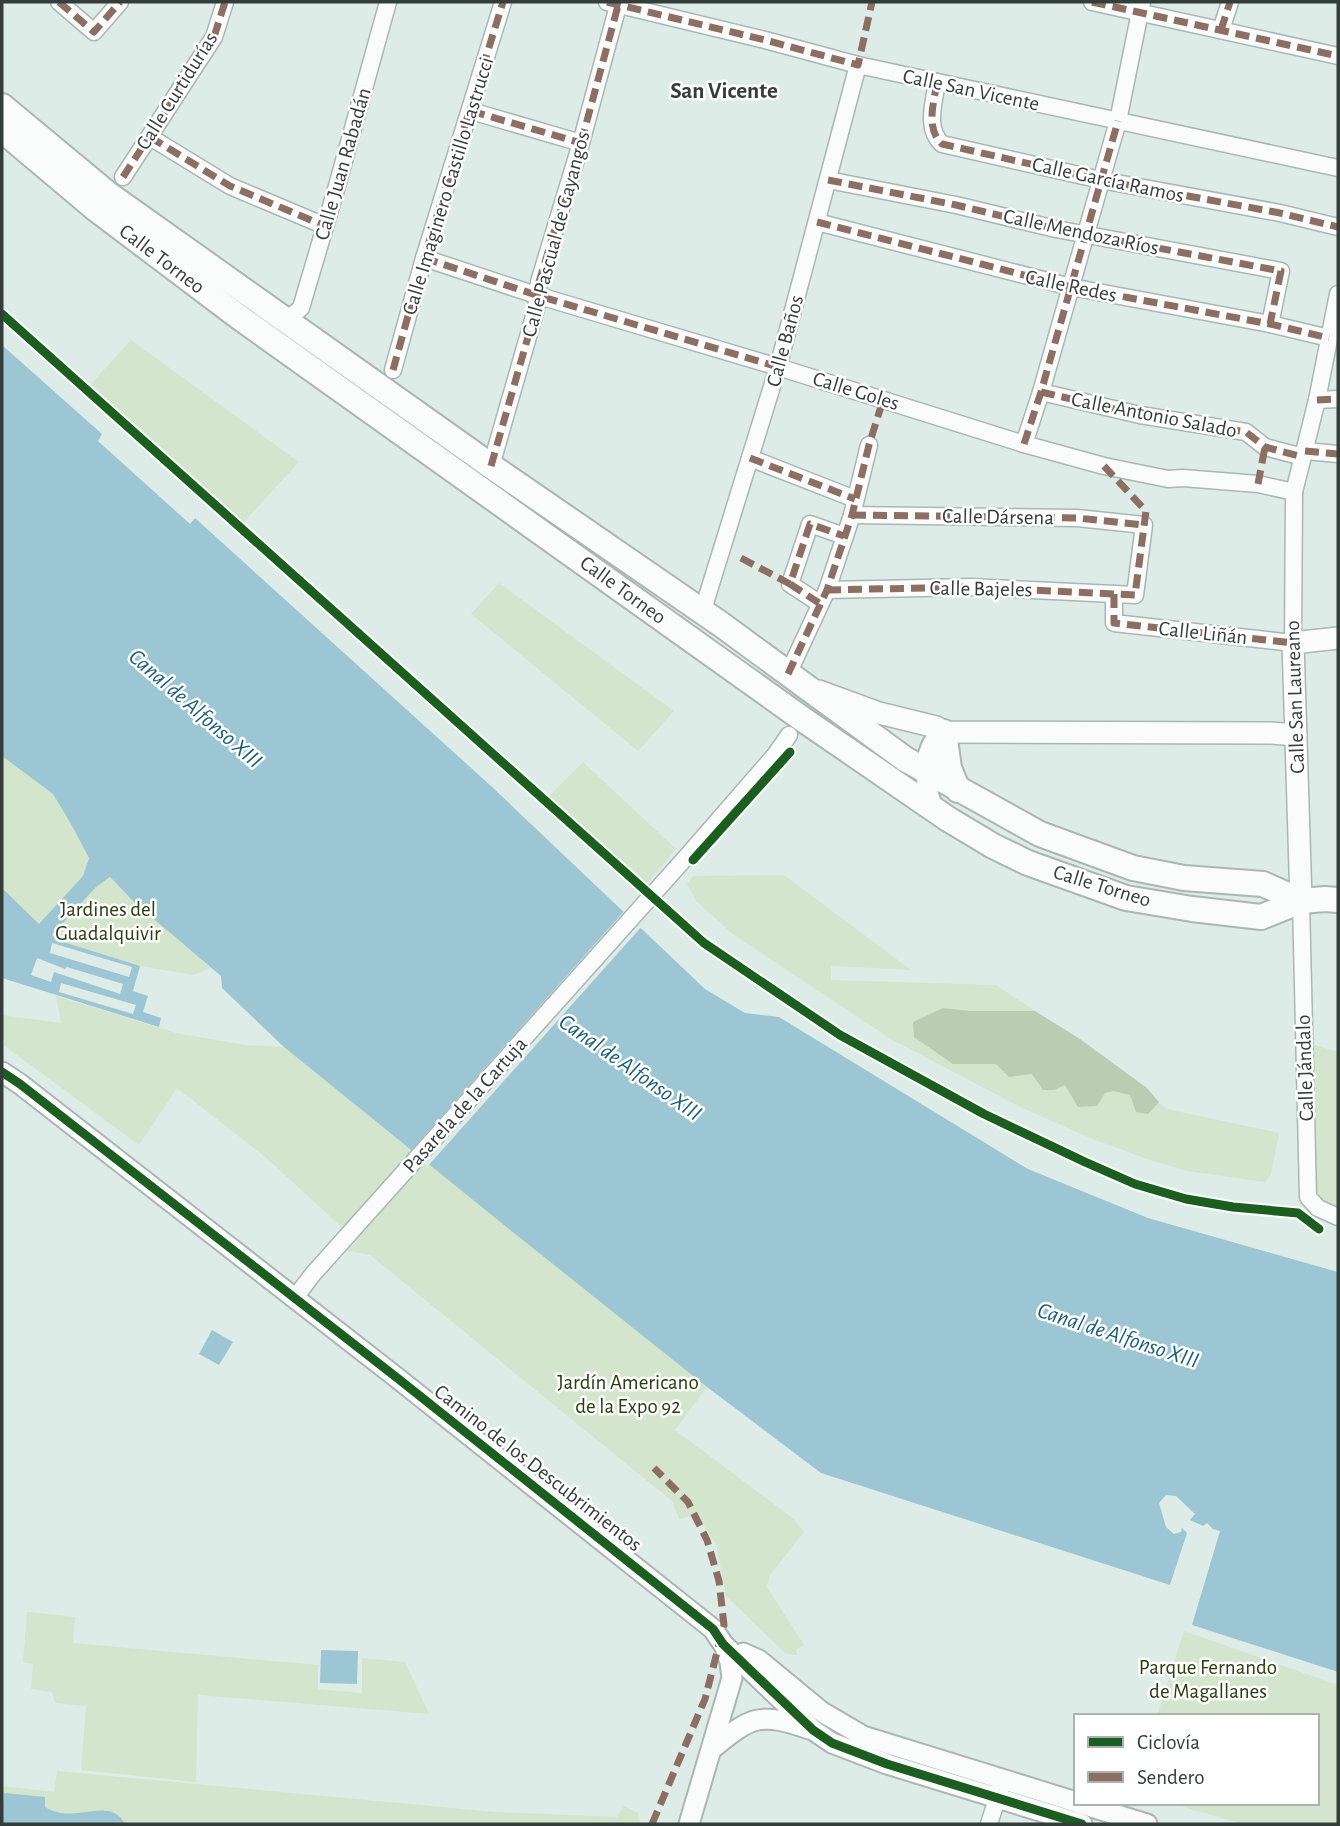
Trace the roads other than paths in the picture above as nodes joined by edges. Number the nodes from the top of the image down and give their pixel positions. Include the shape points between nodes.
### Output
1 (59, 2) edge
2 (120, 2) edge
3 (225, 2) edge
4 (388, 2) edge
5 (503, 2) edge
6 (1092, 2) edge
7 (1230, 2) edge
8 (614, 3) edge
9 (1141, 7) edge
10 (1222, 30) junction
11 (1338, 55) edge
12 (858, 65) junction
13 (937, 82) junction
14 (2, 106) edge
15 (471, 111) junction
16 (1118, 121) junction
17 (2, 130) edge
18 (150, 137) junction
19 (581, 143) junction
20 (1338, 168) edge
21 (123, 177) dead end
22 (828, 180) junction
23 (1101, 180) junction
24 (817, 222) junction
25 (325, 226) junction
26 (1338, 228) edge
27 (1087, 234) junction
28 (424, 258) junction
29 (1071, 287) junction
30 (1338, 294) edge
31 (537, 295) junction
32 (287, 320) junction
33 (1270, 324) junction
34 (1329, 338) junction
35 (778, 367) junction
36 (393, 370) dead end
37 (1041, 392) junction
38 (1338, 399) edge
39 (1317, 400) junction
40 (1024, 444) junction
41 (869, 445) dead end
42 (1304, 454) junction
43 (1338, 454) edge
44 (750, 458) junction
45 (491, 466) junction
46 (1294, 492) junction
47 (854, 507) junction
48 (844, 536) junction
49 (1114, 594) junction
50 (1135, 594) joint
51 (823, 596) junction
52 (702, 613) junction
53 (1338, 638) edge
54 (1293, 643) junction
55 (795, 680) junction
56 (791, 733) junction
57 (1296, 736) junction
58 (945, 739) junction
59 (932, 788) junction
60 (1326, 898) edge
61 (2, 1072) edge
62 (1338, 1217) edge
63 (294, 1298) junction
64 (723, 1644) junction
65 (813, 1730) junction
66 (713, 1748) junction
67 (1000, 1789) junction
68 (1074, 1802) edge
69 (1084, 1805) edge
70 (689, 1824) edge
71 (989, 1824) edge
72 (1082, 1824) edge
73 (1147, 1824) edge

1 - 2 street via 94,32
3 - 18 street, Calle Curtidurías via 214,37
4 - 25 street, Calle Juan Rabadán
5 - 15 street, Calle Imaginero Castillo Lastrucci
6 - 9 street
7 - 10 street
8 - 12 street, Calle San Vicente
8 - 19 street, Calle Pascual de Gayangos
9 - 10 street
9 - 16 street
10 - 11 street
12 - 13 street, Calle San Vicente
12 - 22 street, Calle Baños
13 - 16 street, Calle San Vicente
13 - 23 street, Calle García Ramos via 932,123 935,138 942,144
14 - 32 main road, Calle Torneo via 108,194
15 - 19 street
15 - 28 street, Calle Imaginero Castillo Lastrucci
16 - 20 street, Calle San Vicente
16 - 23 street
17 - 56 main road, Calle Torneo via 96,209
18 - 21 street, Calle Curtidurías
18 - 25 street via 230,186
19 - 31 street, Calle Pascual de Gayangos
22 - 24 street, Calle Baños
22 - 27 street, Calle Mendoza Ríos
23 - 26 street, Calle García Ramos
23 - 27 street
24 - 29 street, Calle Redes
24 - 35 street, Calle Baños
25 - 32 street, Calle Juan Rabadán via 301,308
27 - 29 street
27 - 33 street, Calle Mendoza Ríos via 1281,271
28 - 31 street, Calle Goles
28 - 36 street, Calle Imaginero Castillo Lastrucci
29 - 33 street, Calle Redes
29 - 37 street
30 - 34 street, Calle San Laureano
31 - 35 street, Calle Goles
31 - 45 street, Calle Pascual de Gayangos
32 - 45 main road, Calle Torneo
33 - 34 street, Calle Redes
34 - 39 street, Calle San Laureano
35 - 40 street, Calle Goles
35 - 44 street, Calle Baños
37 - 40 street
37 - 42 street, Calle Antonio Salado via 1140,415 1246,432 1265,447
38 - 39 street
39 - 42 street, Calle San Laureano
40 - 46 street, Calle Goles via 1168,479 1258,484
41 - 47 street
42 - 43 street, Calle Antonio Salado
42 - 46 street, Calle San Laureano
44 - 47 street
44 - 52 street, Calle Baños
45 - 52 main road, Calle Torneo
46 - 54 street, Calle San Laureano
47 - 48 street
47 - 50 street, Calle Dársena via 1077,517 1144,525
48 - 51 street
48 - 51 street via 810,524 790,584
49 - 50 street, Calle Bajeles
49 - 51 street, Calle Bajeles via 970,587
49 - 54 street, Calle Liñán via 1114,623
51 - 55 street
52 - 55 main road, Calle Torneo
53 - 54 main road
54 - 57 main road, Calle San Laureano
55 - 58 main road, Calle Torneo via 879,713 936,727
55 - 59 main road, Calle Torneo via 905,759 914,783
56 - 59 main road, Calle Torneo
56 - 63 street, Pasarela de la Cartuja
57 - 58 main road, Calle Torneo
57 - 60 main road, Calle San Laureano
58 - 59 main road via 949,768
58 - 59 street via 933,742 929,750
59 - 60 main road, Calle Torneo via 1133,868 1184,878 1263,884
60 - 62 street, Calle Jándalo via 1308,1197 1318,1208
61 - 63 street, Camino de los Descubrimientos
63 - 64 street, Camino de los Descubrimientos via 706,1624
64 - 65 street, Camino de los Descubrimientos
64 - 66 street via 732,1678
64 - 67 street, Camino de los Descubrimientos via 760,1660 822,1712 863,1735
65 - 66 street via 774,1718 756,1719 740,1725
65 - 67 street, Camino de los Descubrimientos via 857,1754
66 - 70 street
67 - 68 street, Camino de los Descubrimientos
67 - 71 street
67 - 72 street, Camino de los Descubrimientos
69 - 73 street, Camino de los Descubrimientos

